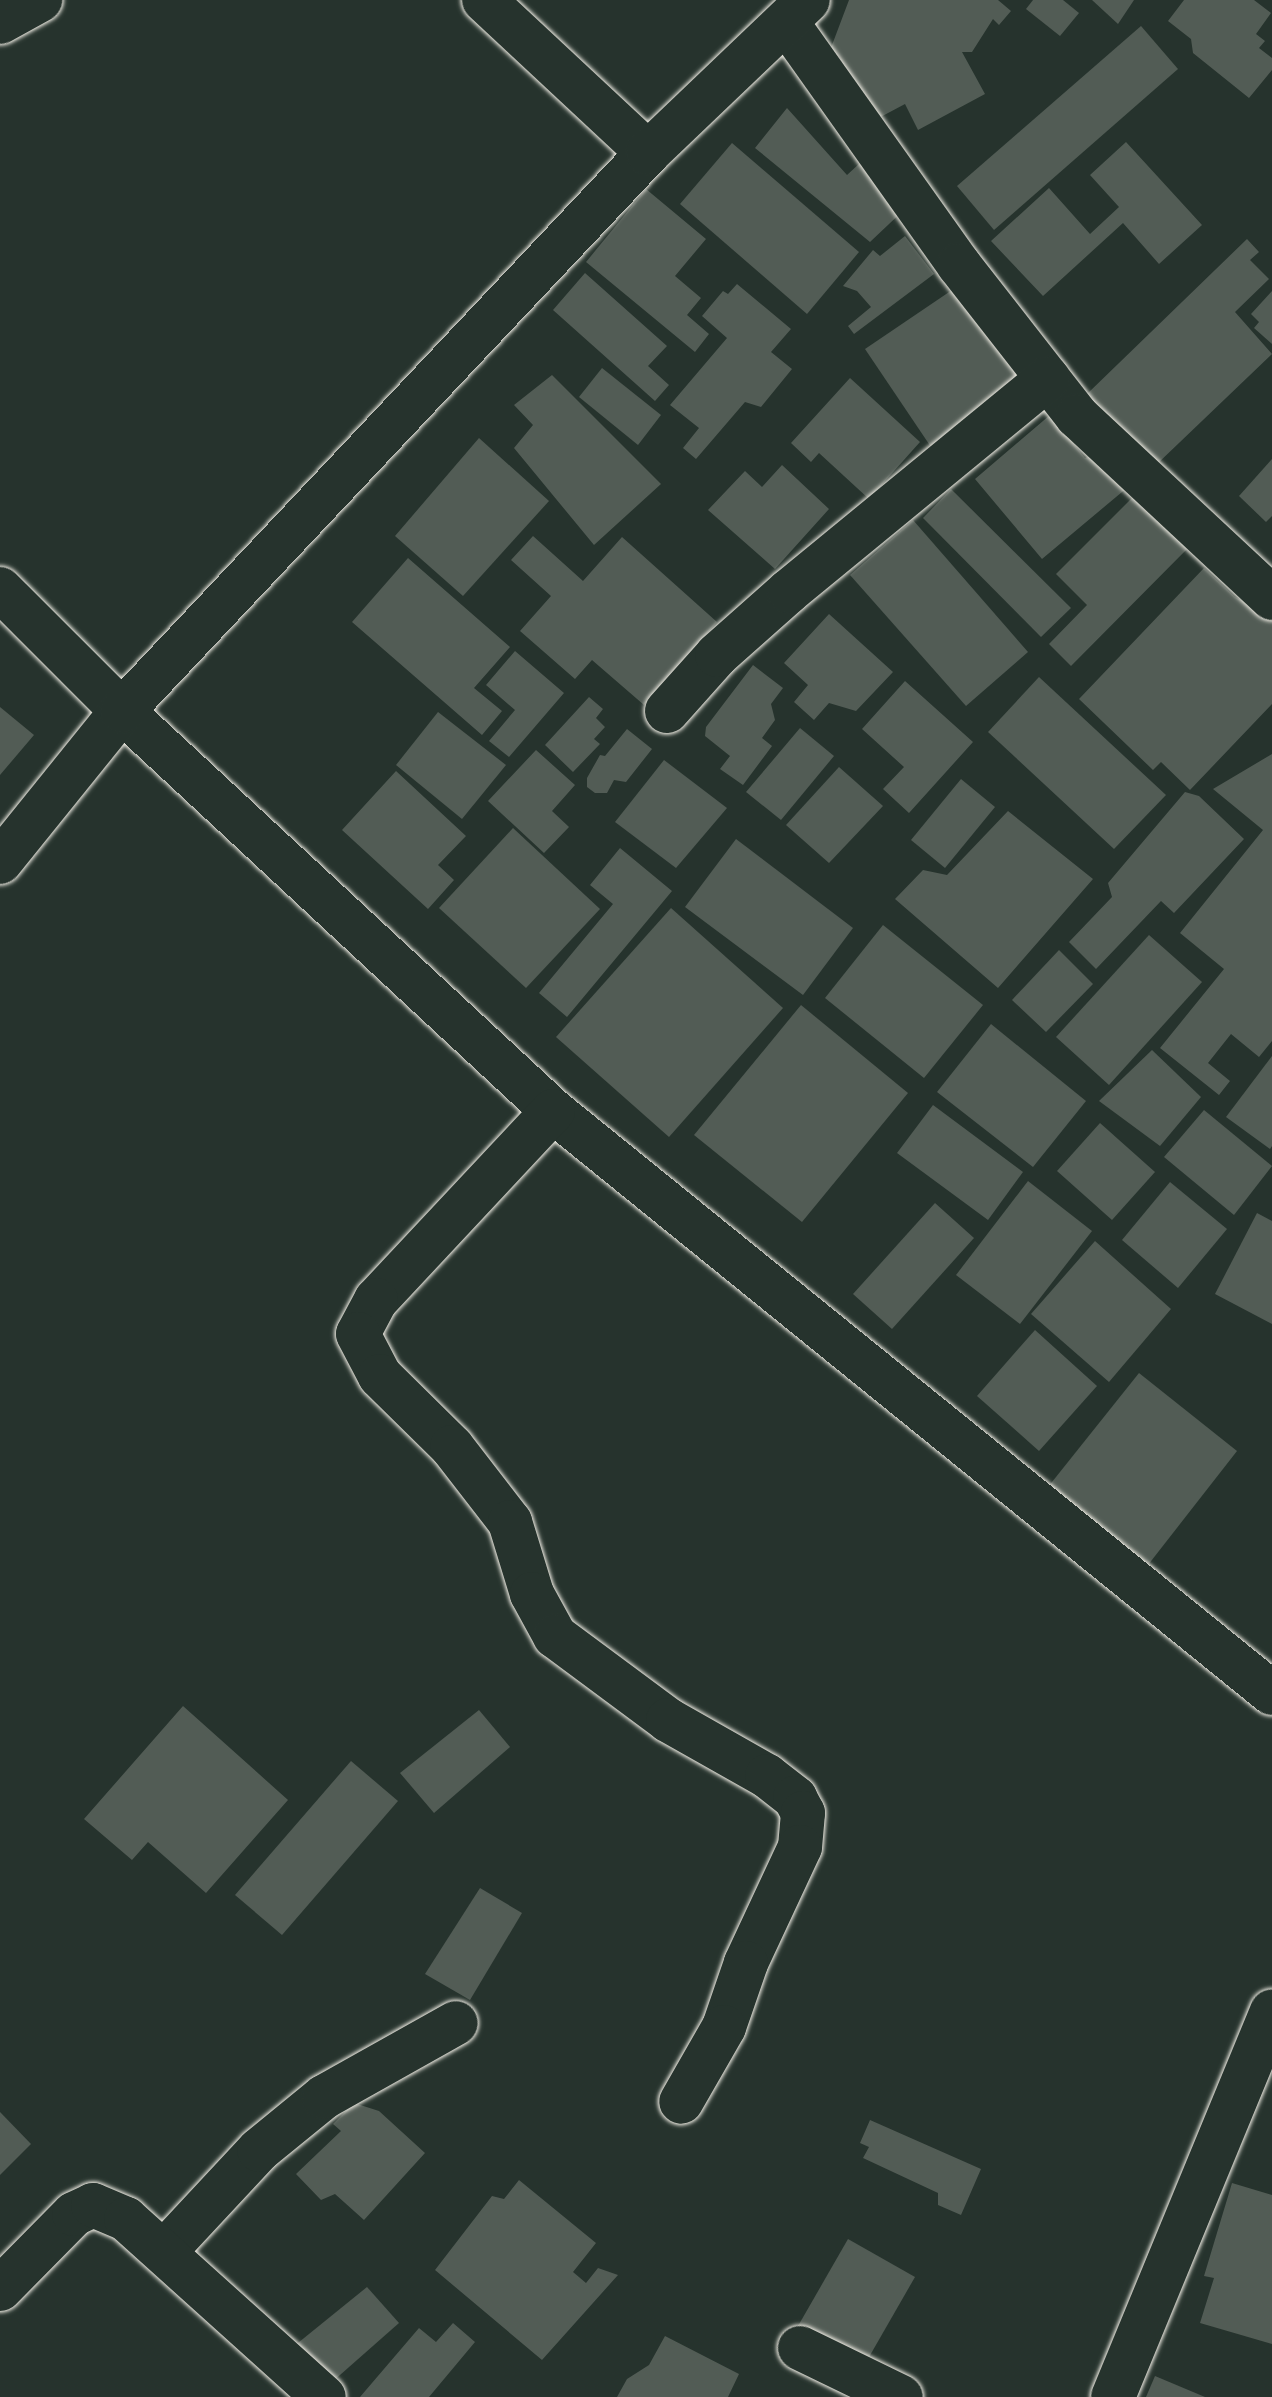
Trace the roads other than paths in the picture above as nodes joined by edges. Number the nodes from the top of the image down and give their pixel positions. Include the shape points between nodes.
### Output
1 (40, 0) edge
2 (484, 0) edge
3 (797, 11) edge
4 (0, 22) edge
5 (648, 153) junction
6 (1048, 378) junction
7 (0, 589) edge
8 (1272, 598) edge
9 (122, 711) junction
10 (667, 711) dead end
11 (0, 862) edge
12 (553, 1111) junction
13 (1272, 1693) edge
14 (1272, 2011) edge
15 (456, 2023) dead end
16 (681, 2102) dead end
17 (164, 2252) junction
18 (0, 2289) edge
19 (800, 2348) dead end
20 (324, 2397) edge
21 (901, 2397) edge
22 (1113, 2397) edge

1 - 4 street
2 - 5 street
3 - 5 street
3 - 6 street via 959,265
5 - 9 street
6 - 8 street via 1077,416
6 - 10 street via 789,591 717,655
7 - 9 street
9 - 11 street
9 - 12 street
12 - 13 street
12 - 16 street via 376,1300 358,1334 380,1376 452,1447 510,1522 532,1594 555,1636 668,1720 767,1776 795,1798 803,1813 800,1847 746,1963 724,2027
14 - 22 street
15 - 17 street via 324,2097 259,2150
17 - 18 street via 126,2219 93,2205 74,2214
17 - 20 street
19 - 21 street

